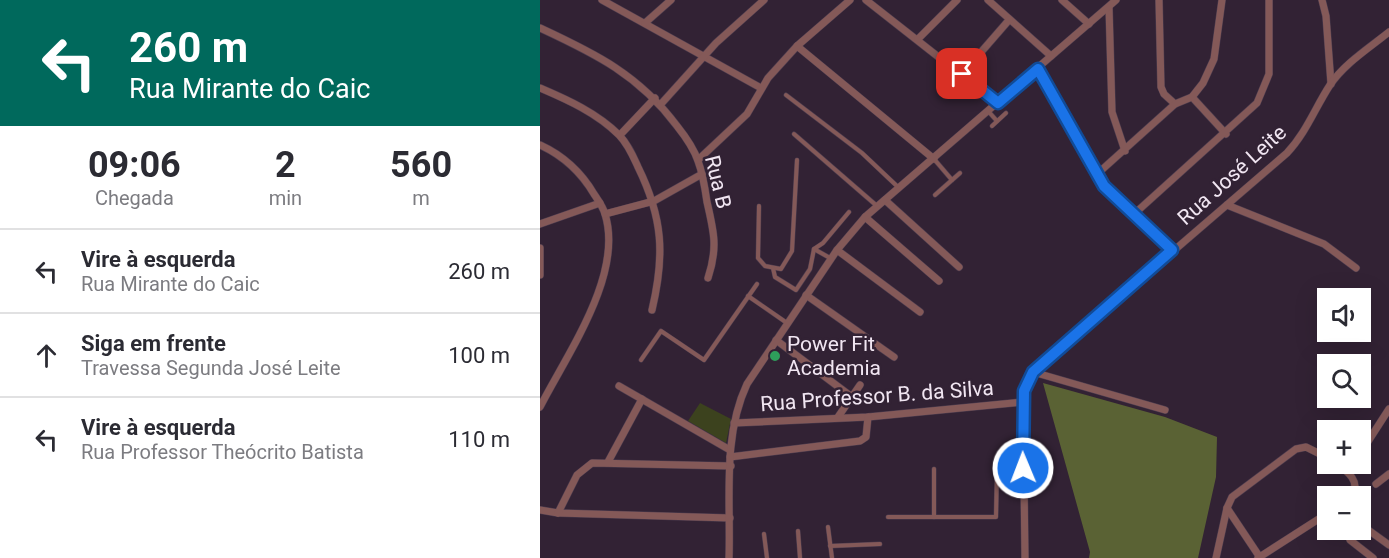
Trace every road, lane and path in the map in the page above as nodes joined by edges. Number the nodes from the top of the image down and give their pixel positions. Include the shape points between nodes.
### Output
1 (603, 0) edge
2 (671, 0) edge
3 (764, 0) edge
4 (866, 0) edge
5 (957, 0) edge
6 (988, 0) edge
7 (1062, 0) edge
8 (1116, 0) edge
9 (1159, 0) edge
10 (1222, 0) edge
11 (1269, 0) edge
12 (1322, 0) edge
13 (845, 2) edge
14 (1109, 7) junction
15 (1009, 20) junction
16 (645, 22) junction
17 (1089, 24) junction
18 (540, 28) edge
19 (1389, 32) edge
20 (918, 39) junction
21 (796, 46) junction
22 (1050, 56) junction
23 (702, 57) junction
24 (1038, 69) junction
25 (962, 74) junction
26 (1331, 84) junction
27 (540, 88) edge
28 (761, 88) junction
29 (786, 95) dead end
30 (1192, 97) junction
31 (658, 101) junction
32 (998, 103) junction
33 (1176, 104) junction
34 (988, 111) junction
35 (1006, 113) dead end
36 (997, 121) junction
37 (992, 126) dead end
38 (794, 134) dead end
39 (1226, 134) junction
40 (620, 135) junction
41 (540, 145) edge
42 (1125, 151) junction
43 (934, 159) junction
44 (698, 160) junction
45 (797, 160) dead end
46 (960, 173) dead end
47 (702, 174) junction
48 (1096, 174) junction
49 (952, 180) junction
50 (900, 189) junction
51 (935, 195) dead end
52 (885, 200) junction
53 (654, 201) junction
54 (600, 204) junction
55 (1227, 205) junction
56 (759, 206) dead end
57 (878, 206) junction
58 (849, 212) dead end
59 (606, 214) junction
60 (1133, 216) junction
61 (865, 217) junction
62 (540, 224) edge
63 (540, 248) edge
64 (814, 249) junction
65 (837, 250) junction
66 (1172, 250) junction
67 (540, 255) edge
68 (831, 258) junction
69 (959, 267) dead end
70 (773, 268) junction
71 (1356, 268) dead end
72 (540, 275) edge
73 (708, 278) dead end
74 (939, 281) dead end
75 (757, 284) dead end
76 (806, 295) junction
77 (748, 296) junction
78 (652, 310) dead end
79 (920, 312) dead end
80 (787, 324) junction
81 (776, 340) junction
82 (894, 357) dead end
83 (641, 360) dead end
84 (1033, 372) junction
85 (860, 385) dead end
86 (619, 386) dead end
87 (852, 397) junction
88 (642, 399) junction
89 (1023, 402) junction
90 (540, 407) edge
91 (1165, 410) dead end
92 (1388, 413) edge
93 (837, 417) junction
94 (868, 417) junction
95 (734, 423) junction
96 (1371, 437) edge
97 (1317, 452) edge
98 (730, 453) junction
99 (608, 462) junction
100 (731, 466) junction
101 (934, 469) dead end
102 (997, 470) dead end
103 (1389, 474) edge
104 (1376, 484) dead end
105 (1227, 508) junction
106 (540, 510) edge
107 (558, 513) junction
108 (888, 517) dead end
109 (934, 517) junction
110 (730, 518) junction
111 (1317, 520) edge
112 (828, 527) dead end
113 (798, 531) dead end
114 (1371, 532) edge
115 (764, 534) dead end
116 (1350, 540) edge
117 (880, 544) dead end
118 (1389, 545) edge
119 (830, 546) junction
120 (1258, 557) edge
121 (729, 558) edge
122 (767, 558) edge
123 (800, 558) edge
124 (832, 558) edge
125 (1025, 558) edge
126 (1216, 558) edge
127 (1373, 558) edge

1 - 16 street
2 - 16 street
3 - 23 street
4 - 20 street
5 - 20 street
6 - 15 street
7 - 17 street
8 - 14 street
9 - 33 street via 1161,87
10 - 30 street via 1214,59
11 - 39 street via 1267,85 1252,110
12 - 26 street
13 - 21 street
14 - 17 street
14 - 42 street via 1112,112
15 - 22 street
15 - 25 street
16 - 23 street
17 - 22 street
18 - 31 street, Rua B via 622,70
19 - 26 street, Rua José Leite via 1342,70
20 - 25 street
21 - 28 street
21 - 43 street
22 - 24 street
23 - 28 street
23 - 31 street
24 - 32 street
24 - 48 street
25 - 32 street
26 - 55 street, Rua José Leite via 1296,144
27 - 40 street via 572,102
28 - 44 street via 747,114
29 - 50 lane via 862,153
30 - 33 street
30 - 39 street
31 - 40 street
31 - 44 street, Rua B
32 - 34 street
33 - 42 street
34 - 36 lane
34 - 43 street
35 - 36 lane
36 - 37 lane
38 - 57 lane
39 - 60 street
40 - 53 street
41 - 54 street via 580,173
42 - 48 street
43 - 49 lane
43 - 50 street
44 - 47 street, Rua B
45 - 70 lane via 792,251 781,269
46 - 49 lane
47 - 53 street
47 - 73 street, Rua B via 716,248
48 - 60 street
49 - 51 lane
50 - 52 street
52 - 57 street
52 - 69 street
53 - 59 street
53 - 78 street via 660,247
54 - 59 street
54 - 62 street
55 - 66 street, Rua José Leite
55 - 71 street via 1324,244
56 - 70 lane via 758,258
57 - 61 street
58 - 64 lane
59 - 90 street via 608,243 598,296
60 - 66 street
61 - 65 street
61 - 74 street
63 - 67 street
64 - 68 lane
64 - 70 lane via 810,269 796,290 775,277
65 - 68 street
65 - 79 street
66 - 84 street, Rua José Leite
67 - 72 street
68 - 76 street
75 - 77 lane
76 - 80 street
76 - 82 street
77 - 80 lane
77 - 83 lane via 704,360 661,331
80 - 81 street
81 - 87 street
81 - 95 street via 747,384
84 - 89 street, Rua José Leite
84 - 91 street
85 - 87 street
86 - 88 street
87 - 93 street
88 - 98 street
88 - 99 street
89 - 94 street, Rua Professor B. da Silva
89 - 125 street, Rua José Leite
92 - 96 street
93 - 94 street, Rua Professor B. da Silva
93 - 95 street, Rua Professor B. da Silva
94 - 98 street via 866,437 860,441
95 - 98 street
97 - 105 street via 1306,447 1296,449 1236,493
98 - 100 street
99 - 100 street
99 - 107 street via 583,468
100 - 110 street
101 - 109 lane
102 - 109 lane via 998,516
103 - 104 street
105 - 120 street
105 - 126 street
106 - 107 street
107 - 110 street
108 - 109 lane
110 - 121 street
111 - 120 street
112 - 119 lane
113 - 123 lane
114 - 118 street
115 - 122 lane
116 - 127 street
117 - 119 lane
119 - 124 lane

